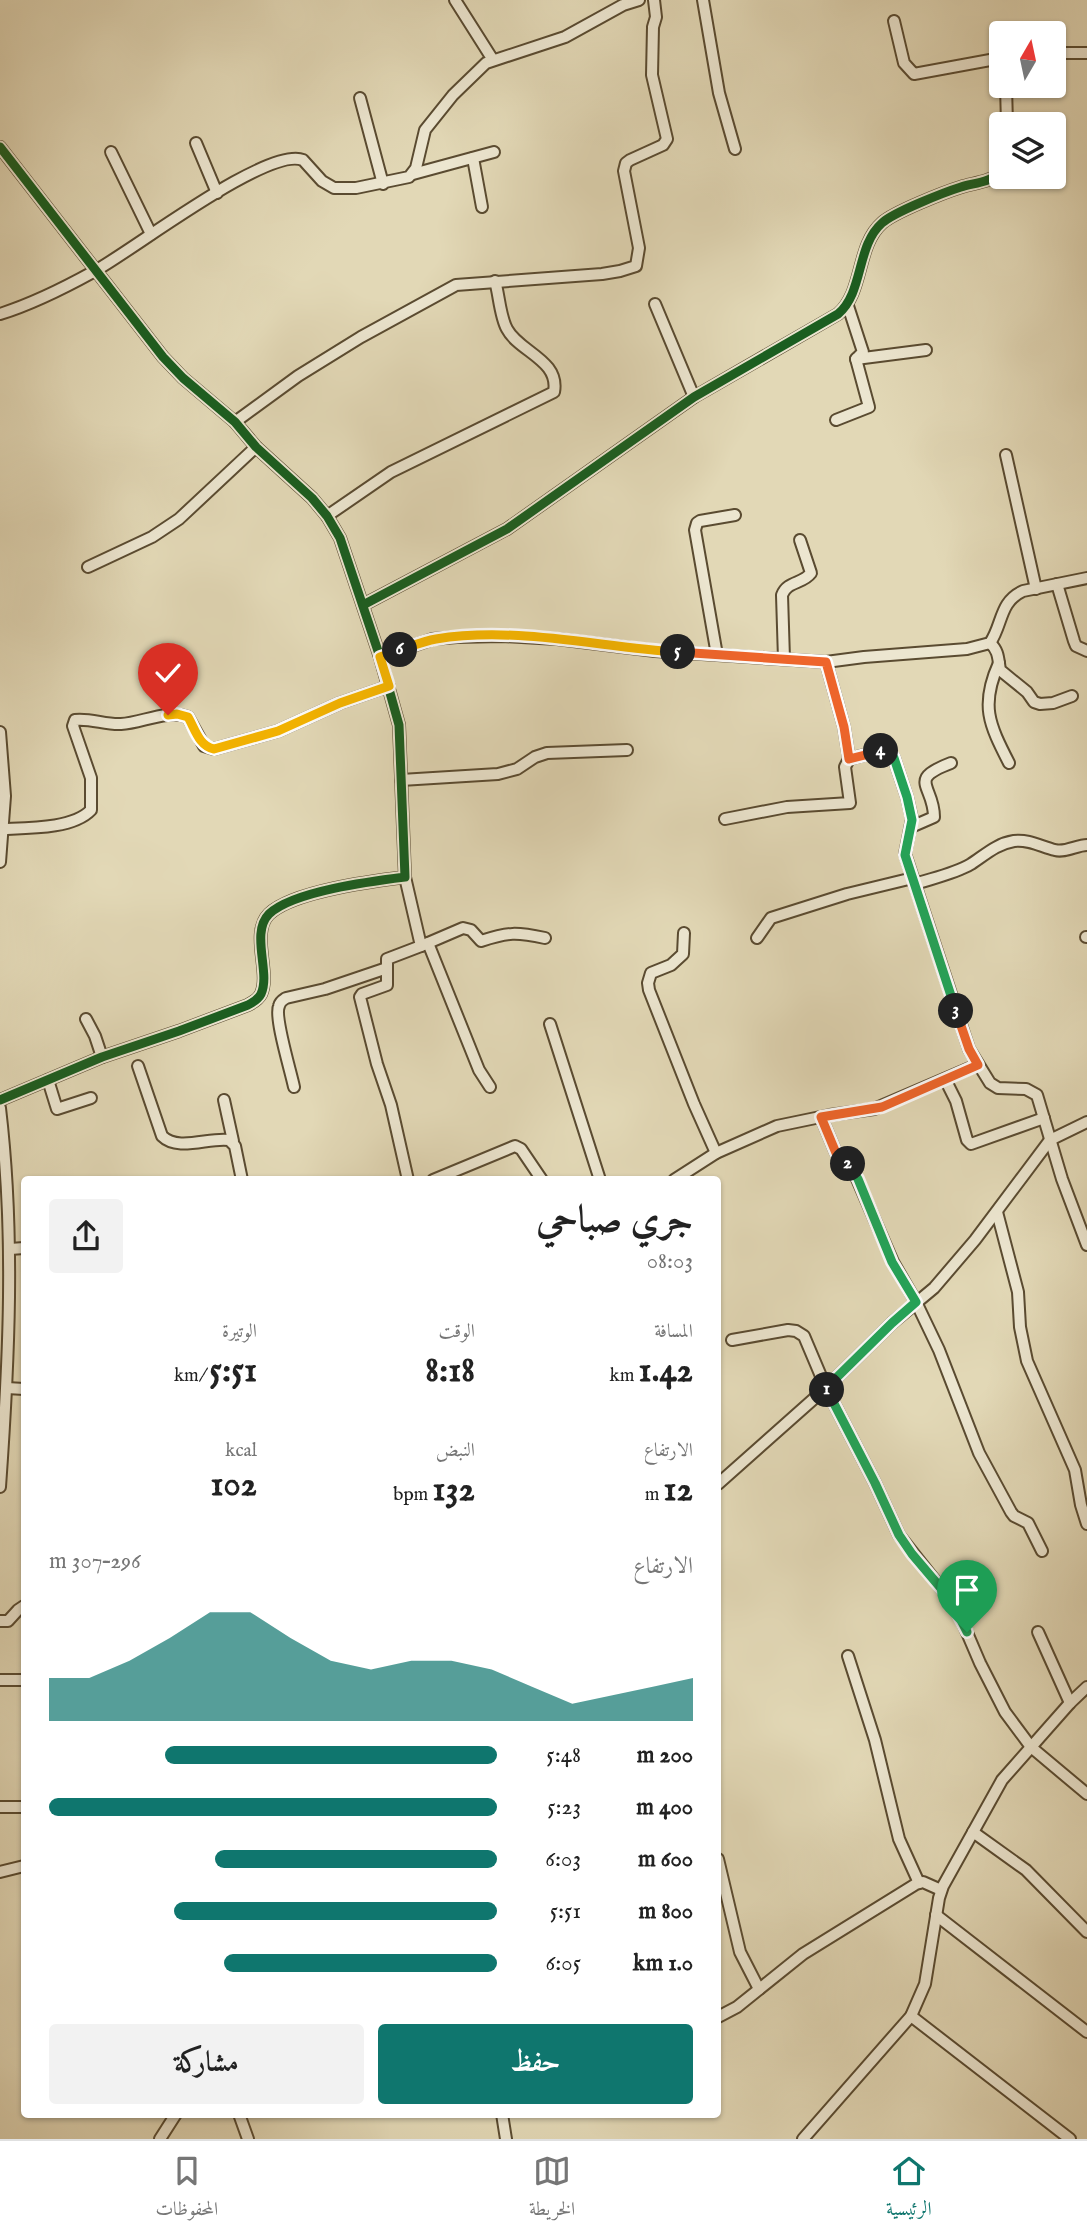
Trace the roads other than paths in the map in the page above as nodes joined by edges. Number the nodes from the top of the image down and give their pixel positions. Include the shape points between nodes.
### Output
1 (454, 0) edge
2 (639, 0) edge
3 (654, 0) edge
4 (703, 0) edge
5 (894, 21) dead end
6 (1066, 53) edge
7 (1087, 53) edge
8 (493, 60) junction
9 (989, 60) edge
10 (360, 98) dead end
11 (196, 143) dead end
12 (0, 147) edge
13 (735, 149) dead end
14 (111, 152) dead end
15 (494, 152) dead end
16 (473, 158) junction
17 (413, 174) junction
18 (989, 179) edge
19 (383, 184) junction
20 (217, 193) junction
21 (482, 207) dead end
22 (150, 234) junction
23 (96, 271) junction
24 (495, 281) junction
25 (655, 304) dead end
26 (848, 306) junction
27 (0, 314) edge
28 (926, 349) dead end
29 (856, 359) junction
30 (694, 397) junction
31 (836, 420) dead end
32 (235, 422) junction
33 (256, 447) junction
34 (1006, 455) dead end
35 (736, 515) dead end
36 (327, 516) junction
37 (800, 540) dead end
38 (88, 567) dead end
39 (1087, 579) edge
40 (1057, 584) junction
41 (1036, 589) junction
42 (363, 605) junction
43 (990, 643) junction
44 (1087, 651) edge
45 (717, 655) junction
46 (380, 657) junction
47 (784, 659) junction
48 (826, 662) junction
49 (999, 663) junction
50 (389, 686) junction
51 (1072, 696) dead end
52 (0, 732) edge
53 (627, 750) dead end
54 (849, 759) junction
55 (951, 763) dead end
56 (1009, 763) dead end
57 (401, 780) junction
58 (725, 818) dead end
59 (911, 827) junction
60 (3, 828) junction
61 (1087, 845) edge
62 (0, 862) edge
63 (405, 877) junction
64 (914, 881) junction
65 (684, 933) dead end
66 (545, 938) dead end
67 (757, 938) dead end
68 (425, 944) junction
69 (387, 968) junction
70 (86, 1019) dead end
71 (550, 1024) dead end
72 (102, 1057) junction
73 (978, 1065) junction
74 (138, 1066) dead end
75 (945, 1079) junction
76 (48, 1080) junction
77 (294, 1087) dead end
78 (490, 1087) dead end
79 (91, 1098) dead end
80 (0, 1100) edge
81 (224, 1100) dead end
82 (0, 1108) edge
83 (821, 1117) junction
84 (1044, 1118) junction
85 (1087, 1122) edge
86 (1050, 1140) junction
87 (233, 1141) junction
88 (716, 1153) junction
89 (241, 1176) edge
90 (407, 1176) edge
91 (443, 1176) edge
92 (539, 1176) edge
93 (599, 1176) edge
94 (680, 1176) edge
95 (997, 1212) junction
96 (1087, 1245) edge
97 (21, 1248) edge
98 (10, 1249) junction
99 (5, 1272) edge
100 (916, 1302) junction
101 (732, 1340) dead end
102 (7, 1388) junction
103 (826, 1388) junction
104 (21, 1389) edge
105 (1, 1469) edge
106 (721, 1481) edge
107 (0, 1487) edge
108 (1087, 1524) edge
109 (1042, 1551) dead end
110 (21, 1608) edge
111 (0, 1621) edge
112 (1038, 1632) dead end
113 (848, 1656) dead end
114 (0, 1679) edge
115 (21, 1680) edge
116 (1087, 1687) edge
117 (1070, 1703) junction
118 (1031, 1747) junction
119 (1087, 1794) edge
120 (0, 1807) edge
121 (21, 1807) edge
122 (973, 1832) junction
123 (21, 1867) edge
124 (0, 1872) edge
125 (721, 1872) edge
126 (919, 1883) junction
127 (941, 1890) junction
128 (936, 1914) junction
129 (1087, 1932) edge
130 (759, 1989) junction
131 (721, 2011) edge
132 (911, 2016) junction
133 (1087, 2032) edge
134 (173, 2118) edge
135 (240, 2118) edge
136 (503, 2118) edge
137 (160, 2139) edge
138 (248, 2139) edge
139 (506, 2139) edge
140 (803, 2139) edge
141 (1070, 2139) edge

1 - 8 street
2 - 8 street via 565,37
3 - 24 street via 653,88 667,139 630,160 624,171 638,262 632,268 602,274
4 - 13 street via 719,93
5 - 9 street via 904,63 914,74
6 - 7 street
8 - 17 street via 432,120
10 - 19 street
11 - 20 street
12 - 23 street
14 - 22 street
15 - 16 street
16 - 17 street
16 - 21 street
17 - 19 street
18 - 26 street via 952,190 882,223 863,257
19 - 20 street via 334,188 303,160 291,158 257,170
20 - 22 street
22 - 23 street
23 - 27 street
23 - 32 street via 163,358
24 - 32 street via 456,285 423,302 298,376
24 - 36 street via 506,328 548,365 554,392 391,472
25 - 30 street
26 - 29 street via 863,349
26 - 30 street
28 - 29 street
29 - 31 street via 869,407
30 - 42 street via 507,529
32 - 33 street
33 - 36 street
33 - 38 street via 179,519
34 - 41 street
35 - 45 street via 700,521 695,530
36 - 42 street via 341,538
37 - 47 street via 811,573 784,589 782,595
39 - 40 street
40 - 41 street
40 - 44 street via 1076,646
41 - 43 street via 1008,601
42 - 46 street
43 - 48 street
43 - 49 street
45 - 46 street via 491,636 433,639
45 - 47 street
46 - 50 street
47 - 48 street
48 - 54 street
49 - 51 street via 1004,675 1034,702
49 - 56 street via 988,712
50 - 57 street via 399,724
50 - 60 street via 278,731 214,749 204,746 183,715 117,724 75,720 73,726 91,778 91,810 46,827
52 - 60 street
53 - 57 street via 547,753 498,774
54 - 58 street via 845,767 850,803 787,807
54 - 59 street via 890,752 907,797
55 - 59 street via 926,777 934,817
57 - 63 street
59 - 64 street via 905,855
60 - 62 street
61 - 64 street via 1058,851 1010,842 959,869
63 - 68 street
63 - 72 street via 331,889 279,908 261,930 262,988 257,999
64 - 67 street via 837,897 771,918
64 - 73 street
65 - 88 street via 683,954 651,973 649,990
66 - 68 street via 517,932 481,941 463,928
68 - 69 street via 387,959
68 - 78 street
69 - 77 street via 281,1001 280,1025
69 - 90 street via 386,987 360,999
70 - 72 street
71 - 93 street
72 - 76 street
73 - 75 street
73 - 84 street via 998,1088 1037,1095
74 - 87 street via 166,1140
75 - 83 street via 874,1109
75 - 84 street via 971,1144
76 - 79 street via 57,1109
76 - 80 street
81 - 87 street
82 - 98 street
83 - 88 street via 777,1126
83 - 100 street via 836,1153 854,1172 892,1262
84 - 86 street
85 - 86 street
86 - 95 street
86 - 96 street
87 - 89 street
88 - 94 street
91 - 92 street via 515,1146
95 - 100 street via 953,1268
95 - 108 street via 1018,1292 1027,1361 1076,1470
97 - 98 street
98 - 99 street
99 - 102 street
100 - 103 street
100 - 109 street via 979,1453 1011,1512 1028,1523
101 - 103 street via 796,1331 804,1336
102 - 104 street
102 - 105 street
103 - 106 street
103 - 118 street via 899,1535 951,1600 999,1702
105 - 107 street
110 - 111 street via 8,1621
112 - 117 street
113 - 126 street via 899,1839
114 - 115 street
116 - 117 street
117 - 118 street
118 - 119 street
118 - 122 street via 995,1789
120 - 121 street
122 - 127 street
122 - 129 street via 1026,1870
123 - 124 street
125 - 130 street via 740,1952
126 - 127 street
126 - 130 street via 803,1954
127 - 128 street
128 - 132 street via 925,1984
128 - 133 street
130 - 131 street via 737,2007
132 - 140 street
132 - 141 street
134 - 137 street
135 - 138 street
136 - 139 street

